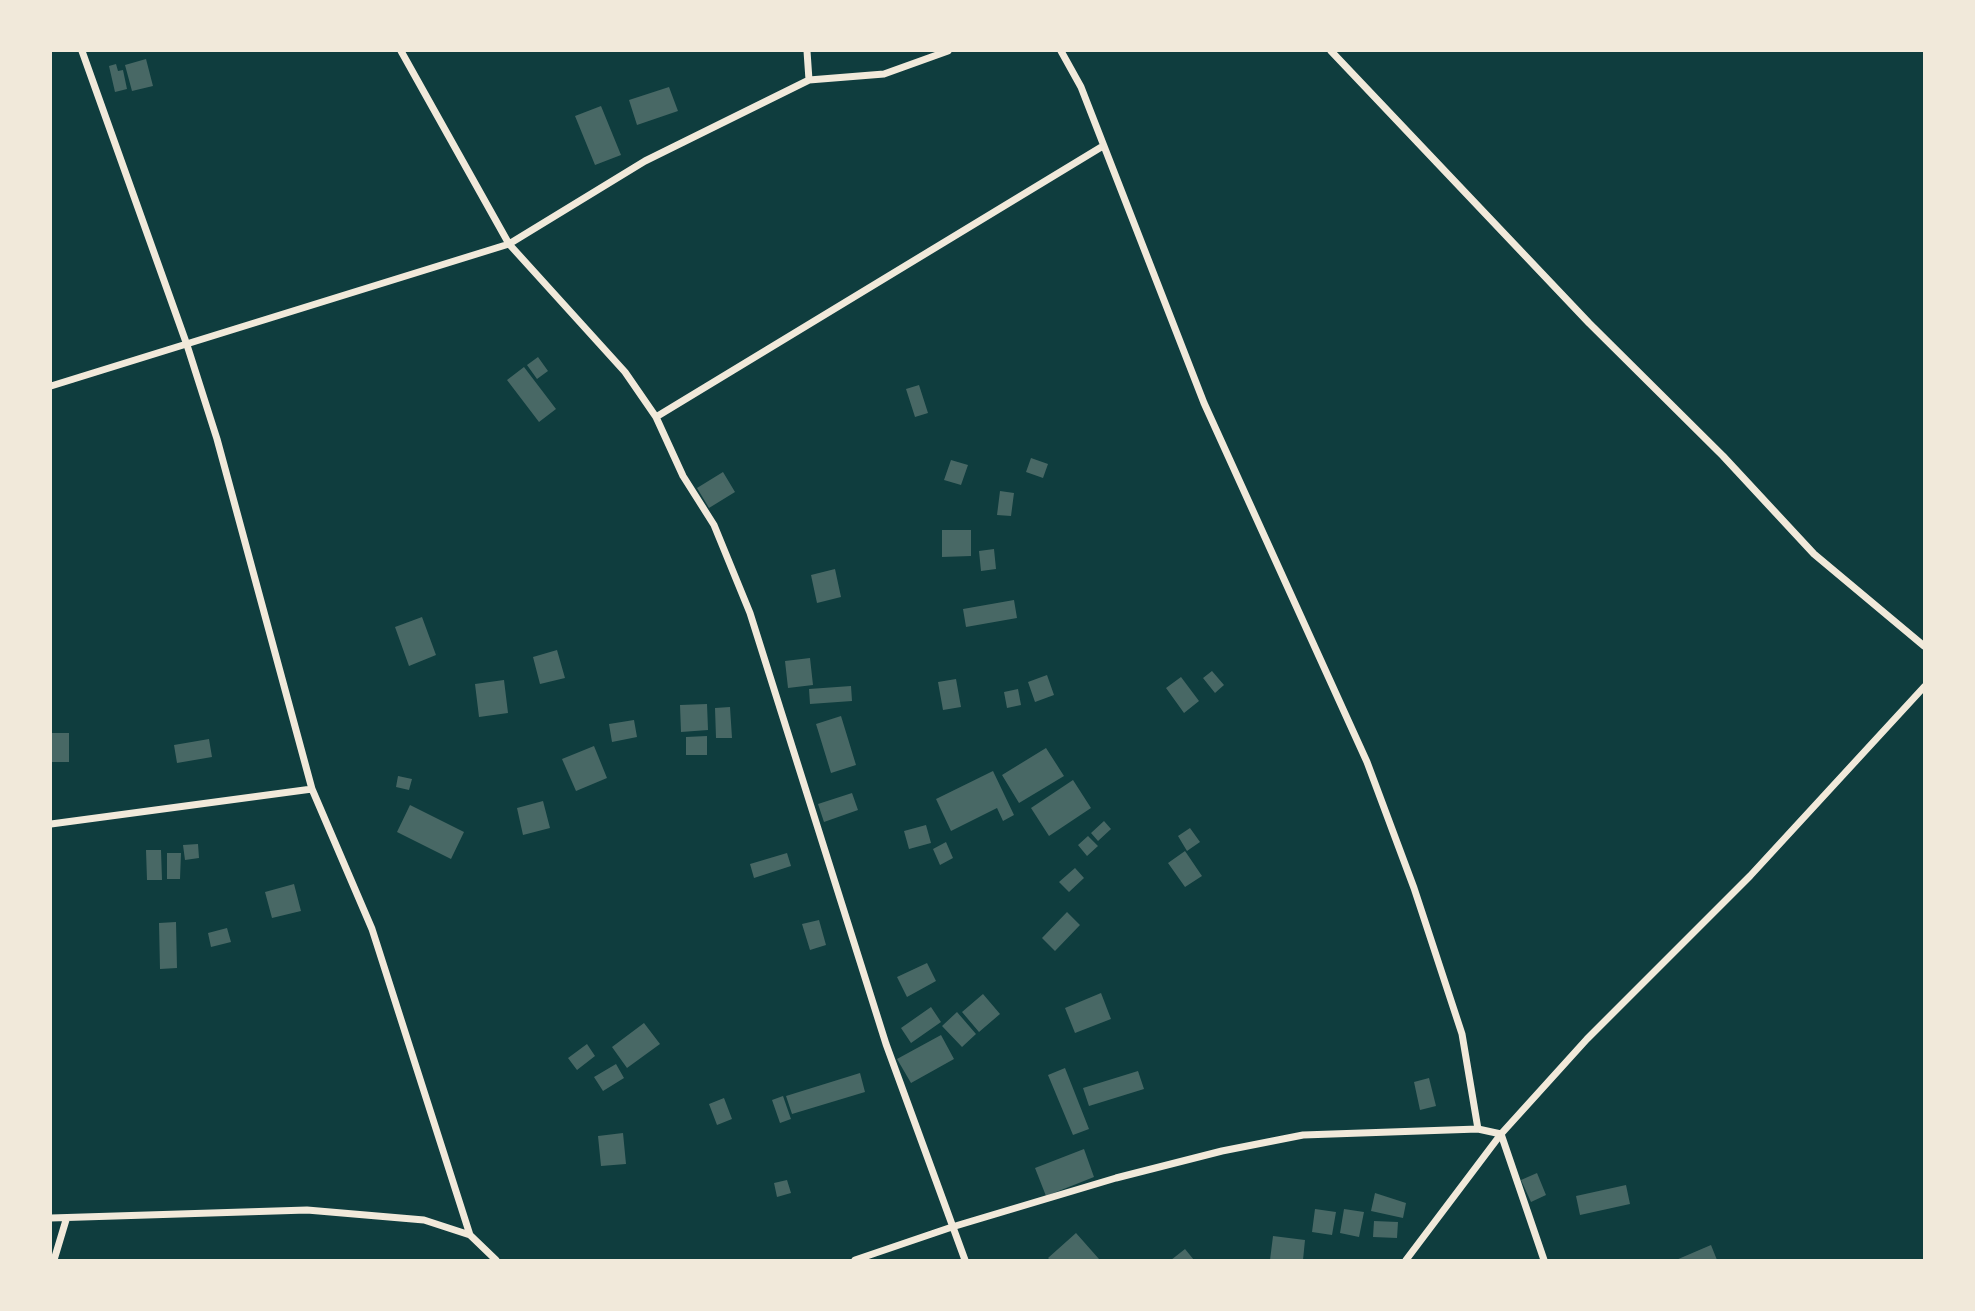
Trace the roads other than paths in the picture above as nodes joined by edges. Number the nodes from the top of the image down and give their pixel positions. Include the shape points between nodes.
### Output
1 (82, 51) edge
2 (401, 51) edge
3 (807, 51) edge
4 (948, 51) edge
5 (1061, 51) edge
6 (1331, 51) edge
7 (809, 80) junction
8 (1103, 146) junction
9 (509, 244) junction
10 (187, 345) junction
11 (51, 386) edge
12 (656, 417) junction
13 (1924, 646) edge
14 (1924, 687) edge
15 (312, 789) junction
16 (51, 824) edge
17 (1478, 1129) junction
18 (1501, 1134) junction
19 (51, 1218) edge
20 (66, 1220) junction
21 (951, 1227) junction
22 (470, 1234) junction
23 (54, 1260) edge
24 (496, 1260) edge
25 (855, 1260) edge
26 (965, 1260) edge
27 (1406, 1260) edge
28 (1544, 1260) edge

1 - 10 street
2 - 9 street
3 - 7 street
4 - 7 street via 884,74
5 - 8 street via 1082,87
6 - 13 street via 1814,554
7 - 9 street via 645,161
8 - 12 street
8 - 17 street via 1204,403 1371,775 1415,888 1462,1034
9 - 10 street
9 - 12 street via 625,372
10 - 11 street
10 - 15 street
12 - 21 street via 683,476 713,525 750,613 886,1044
14 - 18 street via 1751,876 1587,1039
15 - 16 street
15 - 22 street via 372,929
17 - 18 street
17 - 21 street via 1303,1135 1116,1178
18 - 27 street
18 - 28 street
19 - 20 street
20 - 22 street via 307,1210 424,1220
20 - 23 street
21 - 25 street
21 - 26 street
22 - 24 street

